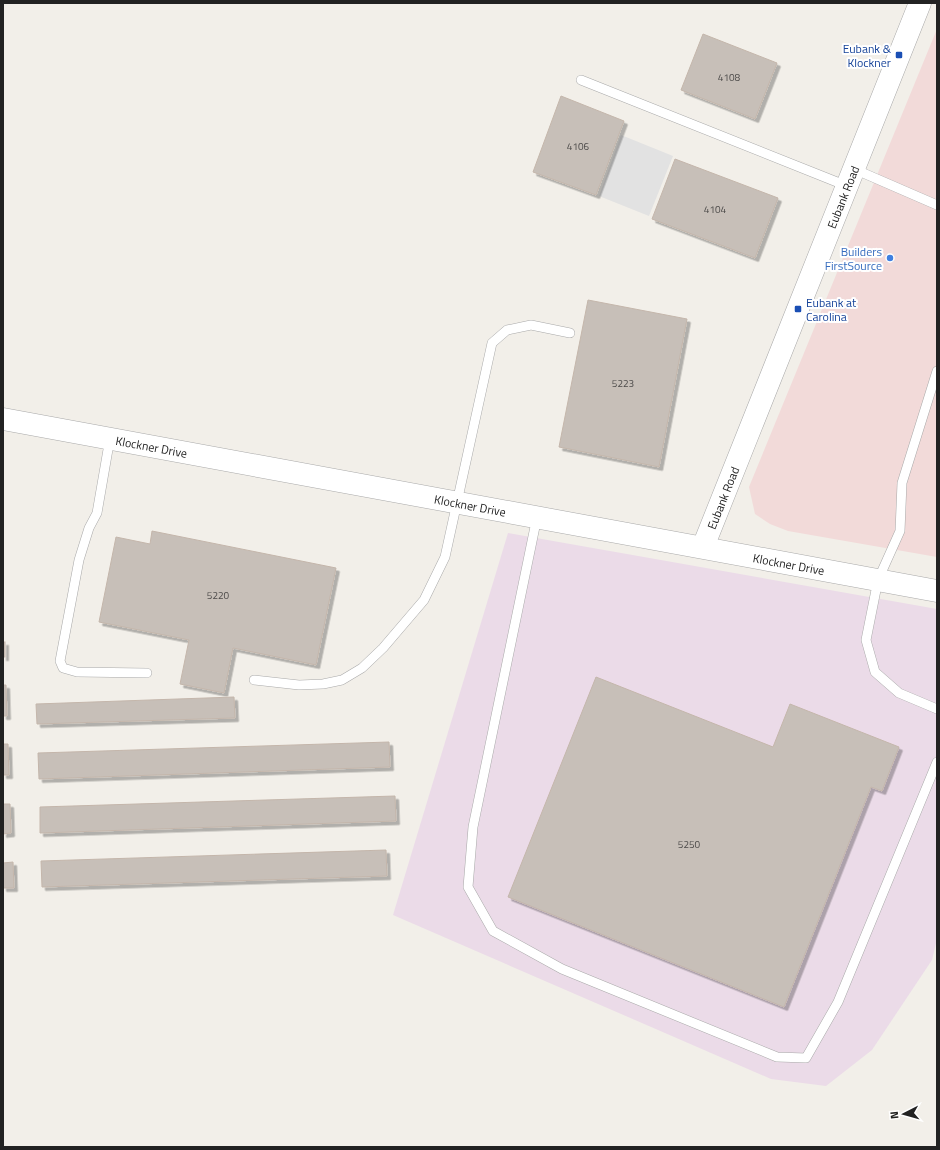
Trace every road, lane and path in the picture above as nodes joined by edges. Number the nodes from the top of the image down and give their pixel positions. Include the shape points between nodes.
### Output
1 (920, 3) edge
2 (581, 80) dead end
3 (850, 178) junction
4 (937, 205) edge
5 (570, 333) dead end
6 (937, 370) edge
7 (3, 418) edge
8 (110, 438) junction
9 (456, 501) junction
10 (538, 518) junction
11 (703, 547) junction
12 (878, 580) junction
13 (937, 591) edge
14 (147, 673) dead end
15 (254, 680) dead end
16 (937, 709) edge
17 (937, 762) edge

1 - 3 street, Eubank Road
2 - 3 lane
3 - 4 lane
3 - 11 street, Eubank Road
5 - 9 lane via 531,325 507,330 492,343
6 - 12 lane via 902,483 900,531
7 - 8 street, Klockner Drive
8 - 9 street, Klockner Drive
8 - 14 lane via 97,513 89,528 79,560 60,661 63,668 77,672
9 - 10 street, Klockner Drive
9 - 15 lane via 445,557 424,600 383,648 362,668 342,680 323,684 299,685
10 - 11 street, Klockner Drive
10 - 17 lane via 473,827 468,887 493,931 562,969 777,1057 806,1058 838,1002
11 - 12 street, Klockner Drive
12 - 13 street, Klockner Drive
12 - 16 lane via 866,640 876,672 899,693

